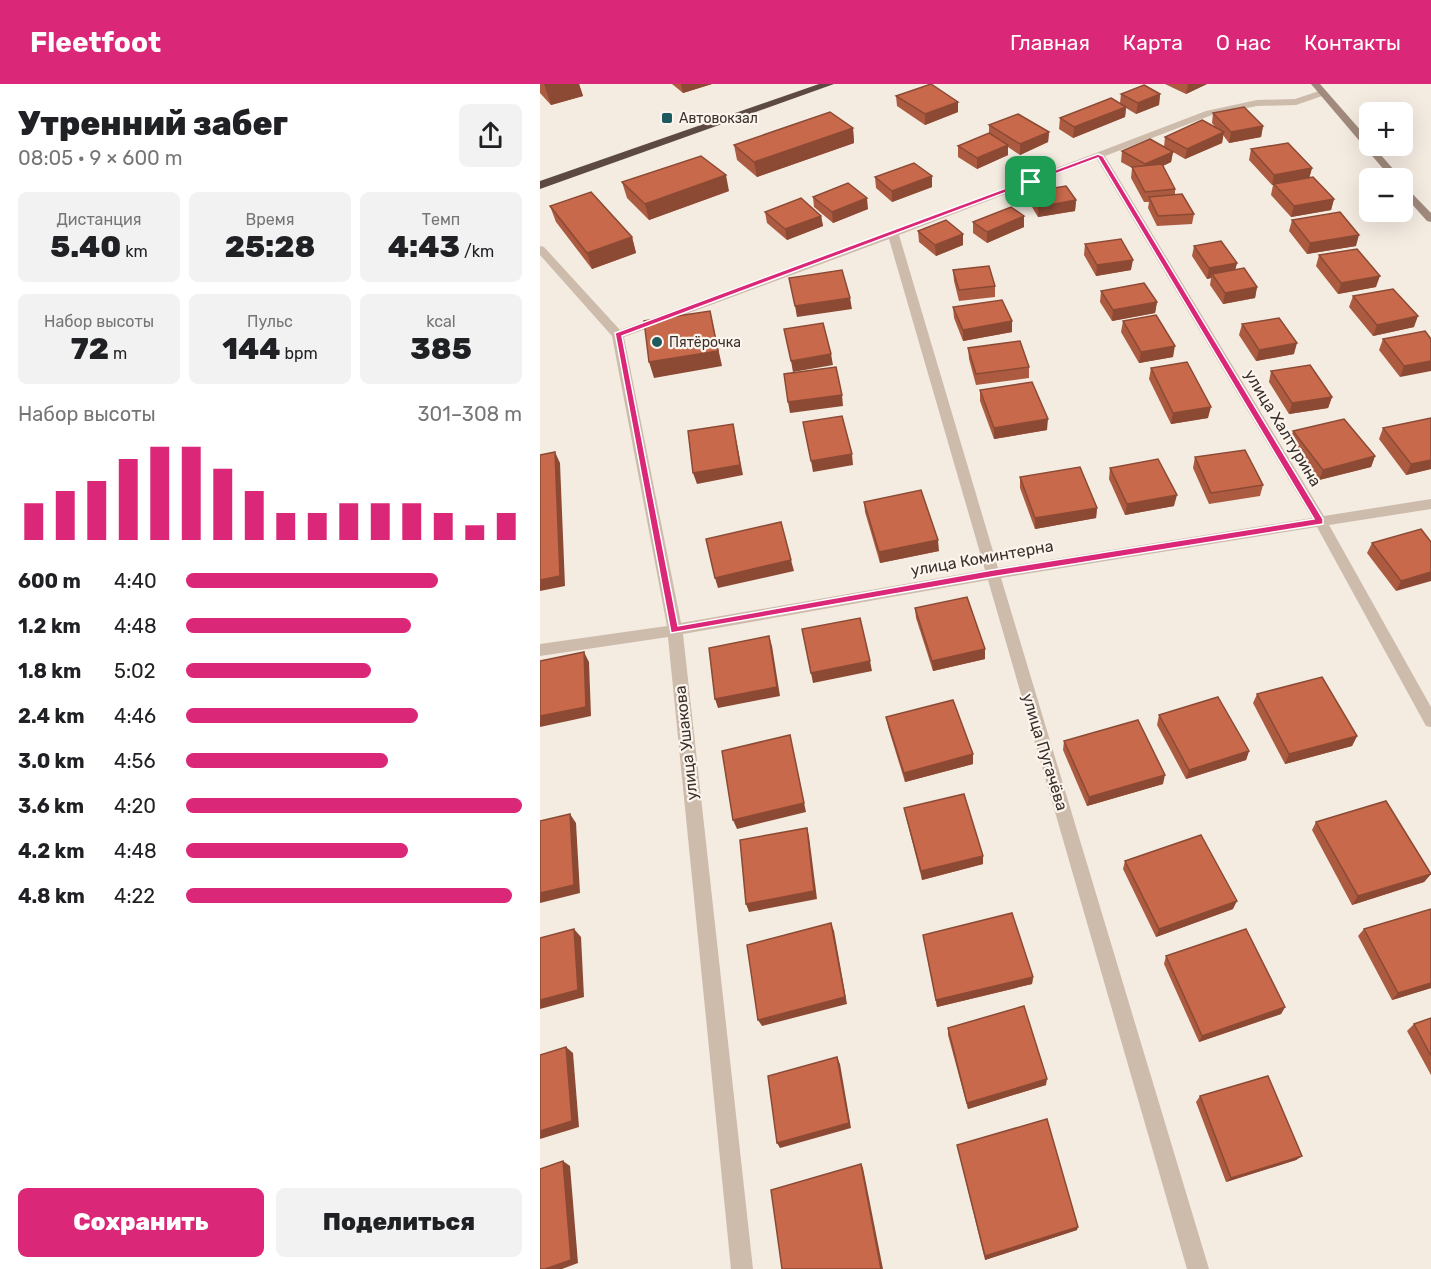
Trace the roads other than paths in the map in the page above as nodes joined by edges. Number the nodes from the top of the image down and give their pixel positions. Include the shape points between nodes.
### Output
1 (829, 84) edge
2 (1318, 88) edge
3 (1100, 156) junction
4 (1387, 168) edge
5 (540, 185) edge
6 (1413, 199) edge
7 (1431, 219) edge
8 (893, 234) junction
9 (540, 249) edge
10 (618, 335) junction
11 (1431, 504) edge
12 (1320, 521) junction
13 (992, 574) junction
14 (675, 630) junction
15 (540, 650) edge
16 (1431, 721) edge
17 (742, 1269) edge
18 (1198, 1269) edge

1 - 5 highway
2 - 3 street via 1296,102 1257,103 1209,113
2 - 4 main road
3 - 8 street
3 - 12 street, улица Халтурина
6 - 7 main road
8 - 10 street
8 - 13 street, улица Пугачёва
9 - 10 street
10 - 14 street, улица Ушакова
11 - 12 street, улица Коминтерна
12 - 13 street, улица Коминтерна
12 - 16 street, улица Халтурина
13 - 14 street, улица Коминтерна
13 - 18 street, улица Пугачёва
14 - 15 street, улица Коминтерна
14 - 17 street, улица Ушакова

